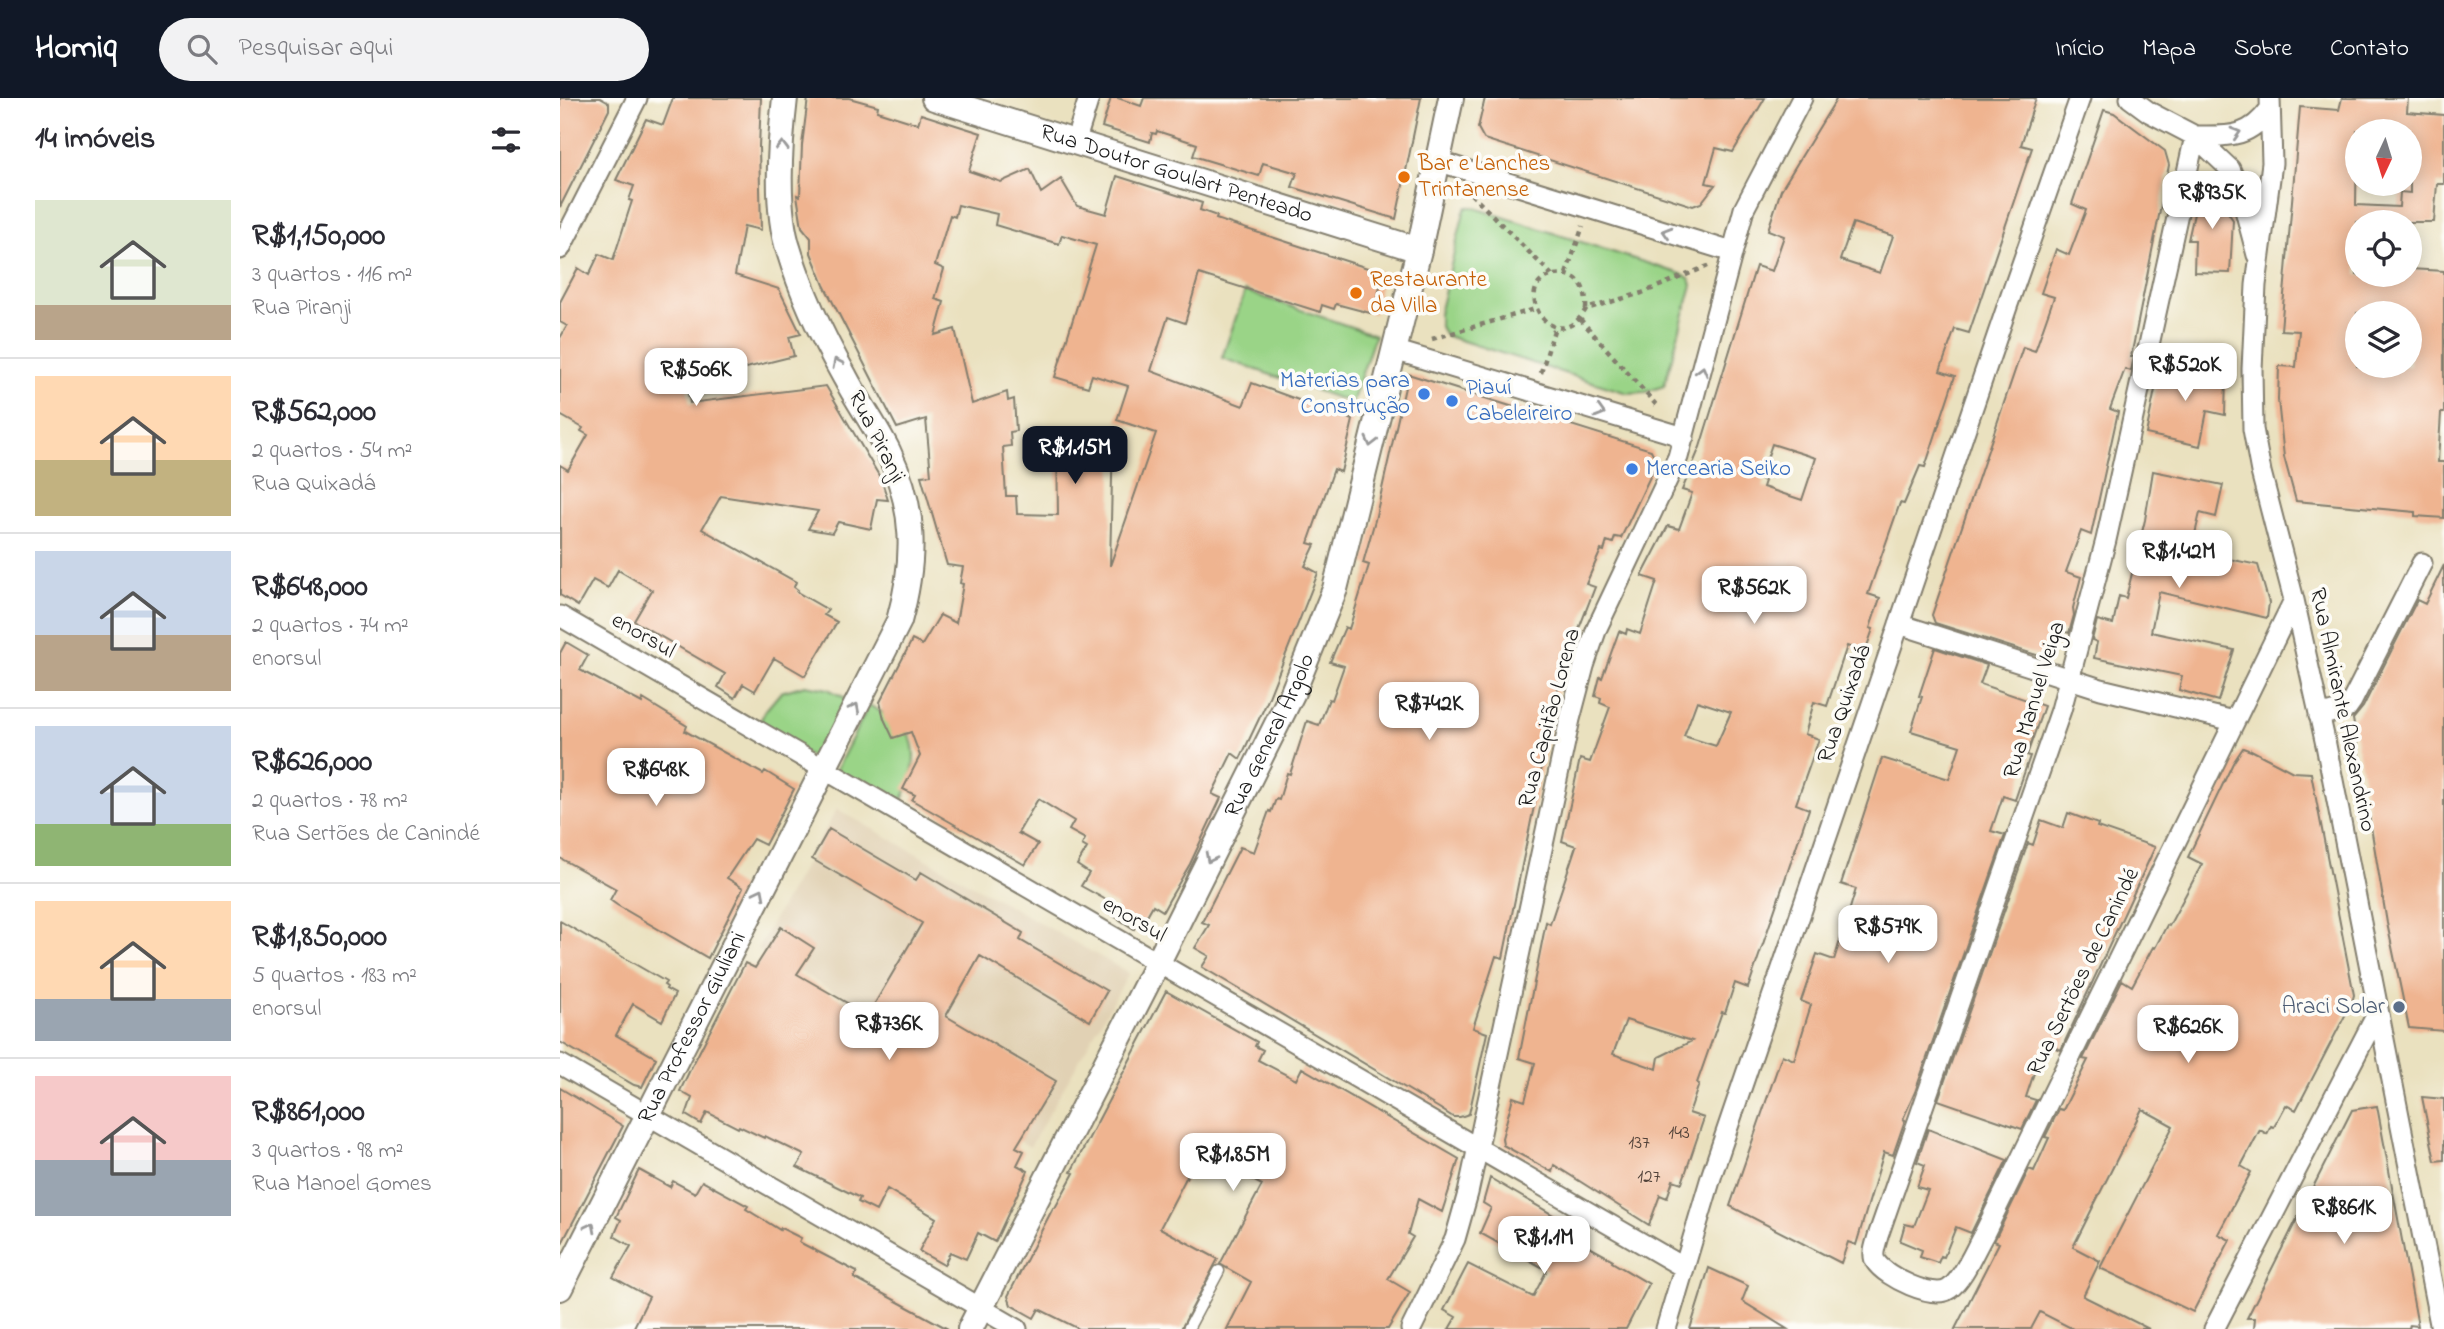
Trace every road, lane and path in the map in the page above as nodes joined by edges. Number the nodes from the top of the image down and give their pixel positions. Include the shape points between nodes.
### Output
1 (636, 98) edge
2 (785, 98) edge
3 (934, 98) edge
4 (1089, 98) edge
5 (1451, 98) edge
6 (1802, 98) edge
7 (2080, 98) edge
8 (2130, 98) edge
9 (2270, 104) edge
10 (2195, 136) junction
11 (1075, 143) junction
12 (1437, 161) junction
13 (1466, 189) dead end
14 (1589, 208) junction
15 (560, 249) edge
16 (1419, 250) junction
17 (1732, 252) junction
18 (2258, 259) junction
19 (1566, 274) junction
20 (1552, 275) junction
21 (1535, 309) junction
22 (1586, 309) junction
23 (1580, 319) junction
24 (1555, 327) junction
25 (1394, 350) junction
26 (1535, 392) junction
27 (1684, 437) junction
28 (2422, 563) dead end
29 (2294, 600) junction
30 (560, 616) edge
31 (1899, 624) junction
32 (2069, 679) junction
33 (2319, 716) junction
34 (2234, 721) junction
35 (823, 768) junction
36 (1158, 962) junction
37 (2378, 1012) junction
38 (560, 1064) edge
39 (648, 1115) junction
40 (1478, 1148) junction
41 (1877, 1264) joint
42 (1683, 1267) junction
43 (1219, 1271) dead end
44 (560, 1288) edge
45 (975, 1319) edge
46 (1017, 1329) edge
47 (1188, 1329) edge
48 (1411, 1329) edge
49 (1666, 1329) edge
50 (2214, 1329) edge
51 (2441, 1329) edge

1 - 15 street
35 -> 2 street, Rua Piranji via 900,621 911,562 911,529 902,482 844,376 788,249 782,214
3 - 11 street, Rua Doutor Goulart Penteado
4 - 11 street
5 - 12 street, Rua General Argolo
6 - 17 street, Rua Capitão Lorena via 1747,201
7 - 31 street, Rua Quixadá
8 - 10 street
10 -> 9 street via 2245,131 2259,124
9 - 18 street, Rua Almirante Alexandrino via 2272,163
10 - 18 street via 2230,169
10 - 32 street, Rua Manuel Veiga via 2106,540
11 - 16 street, Rua Doutor Goulart Penteado
12 - 14 street
12 - 16 street, Rua General Argolo
13 - 20 path
17 -> 14 street
14 - 19 path
16 - 25 street, Rua General Argolo
17 - 22 path via 1672,282
27 -> 17 street, Rua Capitão Lorena
18 - 29 street, Rua Almirante Alexandrino via 2253,429
19 - 20 path
19 - 22 path via 1579,281 1587,294
20 - 21 path via 1534,295
21 - 24 path via 1542,321
21 - 25 path
22 - 23 path
23 - 24 path
23 - 27 path
24 - 26 path
25 - 26 street
25 -> 36 street, Rua General Argolo via 1335,589 1293,692
26 -> 27 street
27 - 40 street, Rua Capitão Lorena via 1584,666
28 - 33 street via 2352,701 2347,708
29 - 33 street, Rua Almirante Alexandrino
29 - 34 street, Rua Sertões de Canindé
30 - 35 street, enorsul
31 - 32 street
31 - 42 street, Rua Quixadá
32 - 34 street
32 - 41 street, Rua Manuel Veiga via 1878,1236 1874,1249
33 - 37 street, Rua Almirante Alexandrino
34 - 41 street, Rua Sertões de Canindé via 1958,1280 1949,1290 1937,1293 1893,1276
35 - 36 street, enorsul
39 -> 35 street, Rua Professor Giuliani
36 - 40 street, enorsul
36 - 45 street, Rua General Argolo
37 - 50 street
37 - 51 street, Rua Almirante Alexandrino
38 - 39 street
44 -> 39 street, Rua Professor Giuliani
39 - 45 street
40 - 42 street, enorsul
40 - 48 street, Rua Capitão Lorena via 1455,1239
42 - 49 street, Rua Quixadá
43 - 47 lane
45 - 46 street

